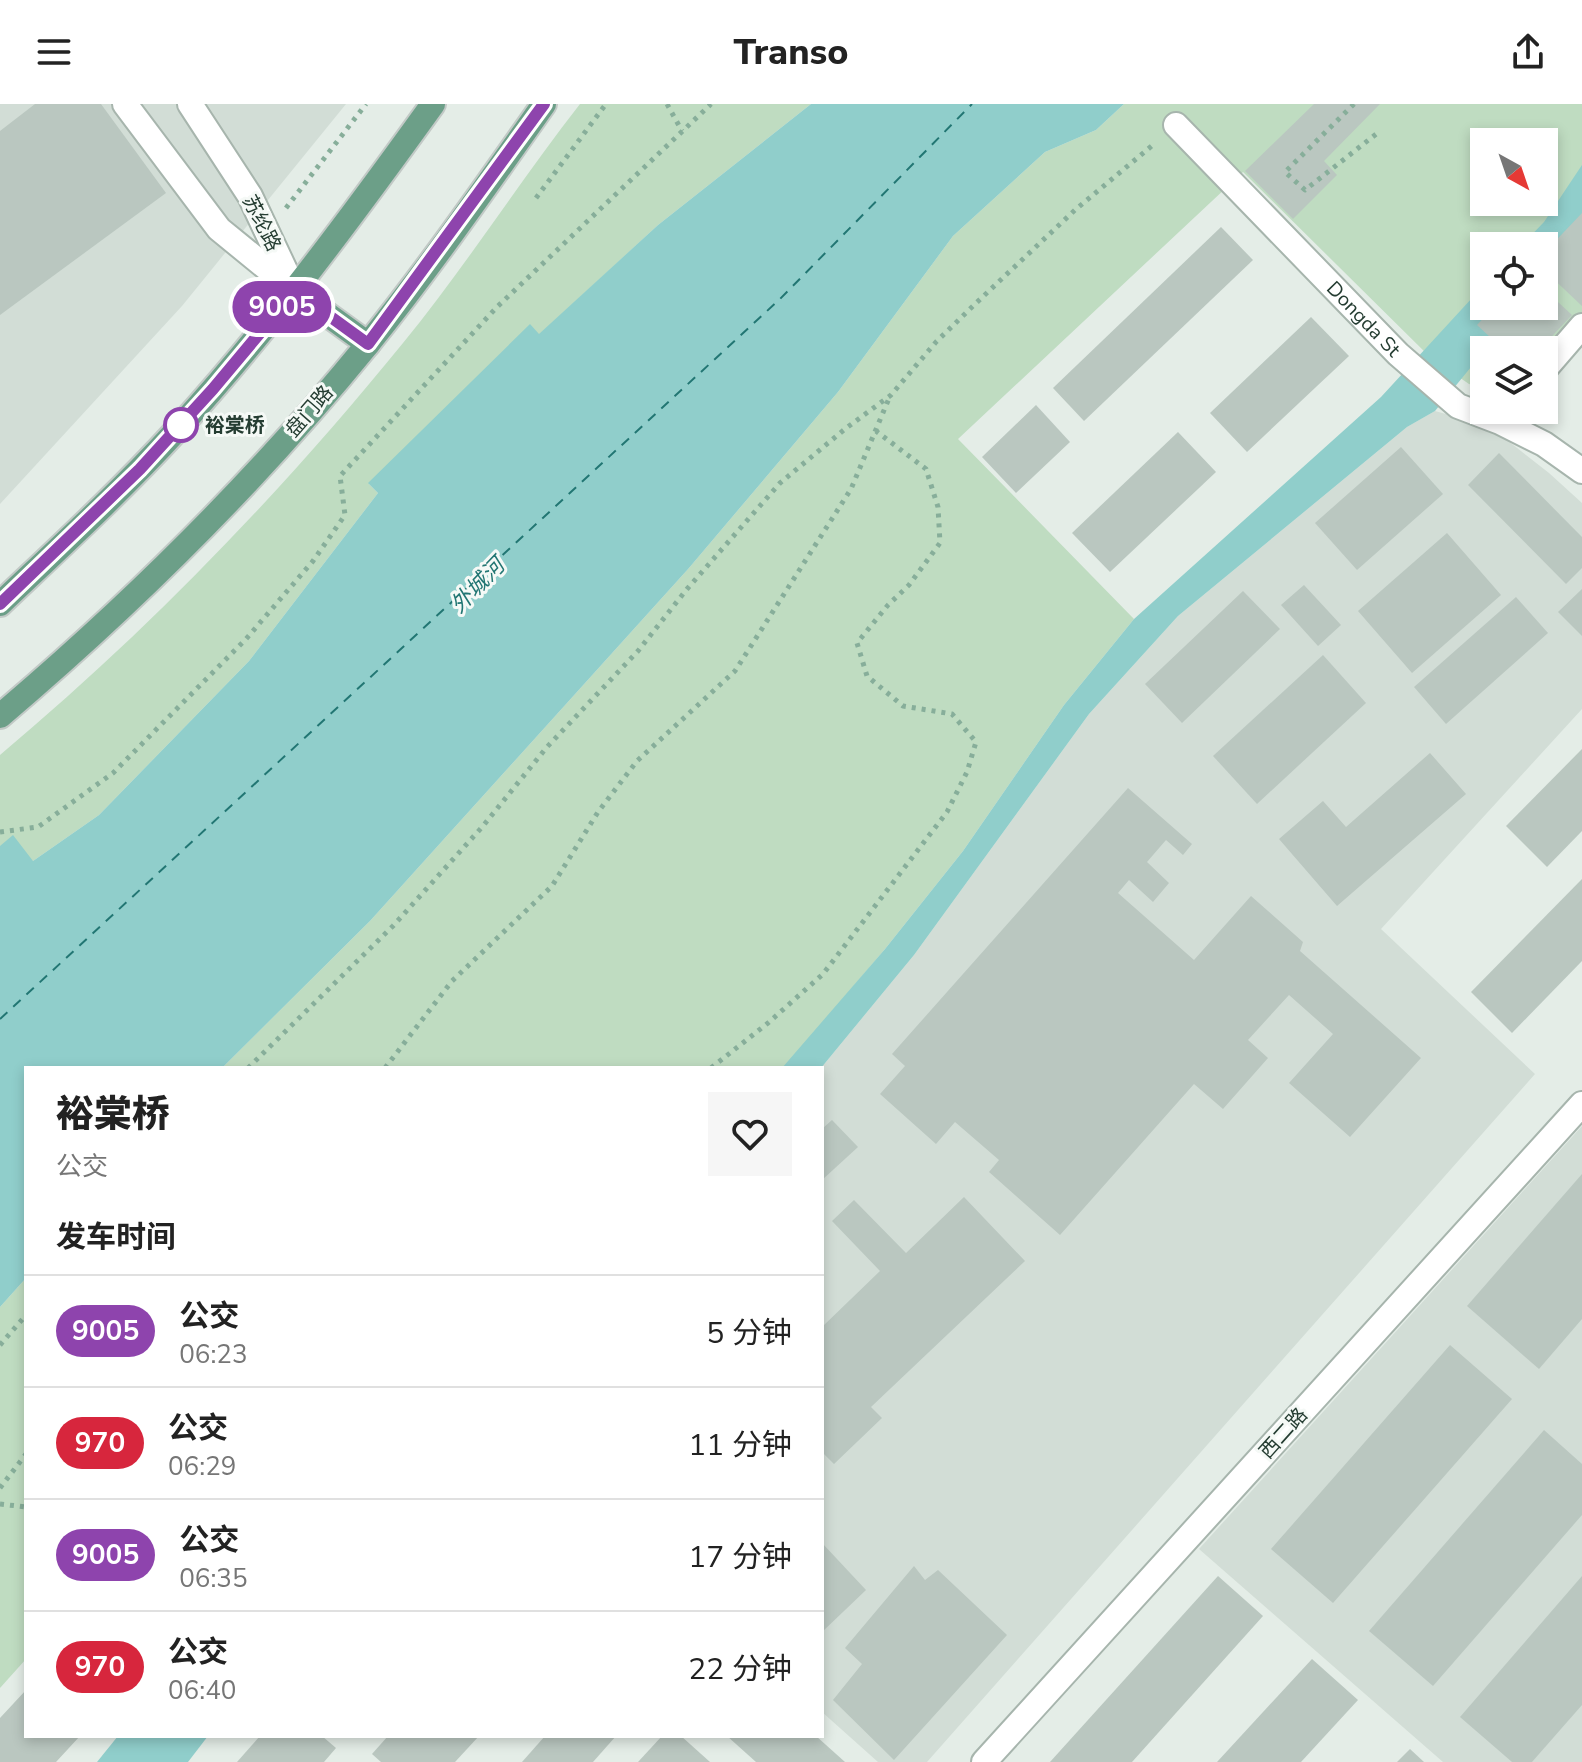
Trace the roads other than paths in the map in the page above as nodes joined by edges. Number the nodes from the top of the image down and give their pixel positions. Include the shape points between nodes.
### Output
1 (125, 104) edge
2 (190, 104) edge
3 (433, 104) edge
4 (544, 104) edge
5 (1176, 125) road end
6 (295, 291) junction
7 (1582, 326) edge
8 (368, 344) junction
9 (1558, 354) edge
10 (1470, 409) edge
11 (1516, 424) edge
12 (1582, 471) edge
13 (0, 604) edge
14 (0, 716) edge
15 (1582, 1104) edge
16 (984, 1762) edge

1 - 6 street, 苏纶路 via 219,229
2 - 6 street, 苏纶路 via 250,196
3 - 6 main road
4 - 8 main road, 盘门路
5 - 10 street, Dongda St via 1398,354 1458,406
6 - 8 main road
6 - 13 main road via 157,452
7 - 9 street
8 - 14 main road, 盘门路 via 195,534
11 - 12 street, Dongda St
15 - 16 street, 西二路

